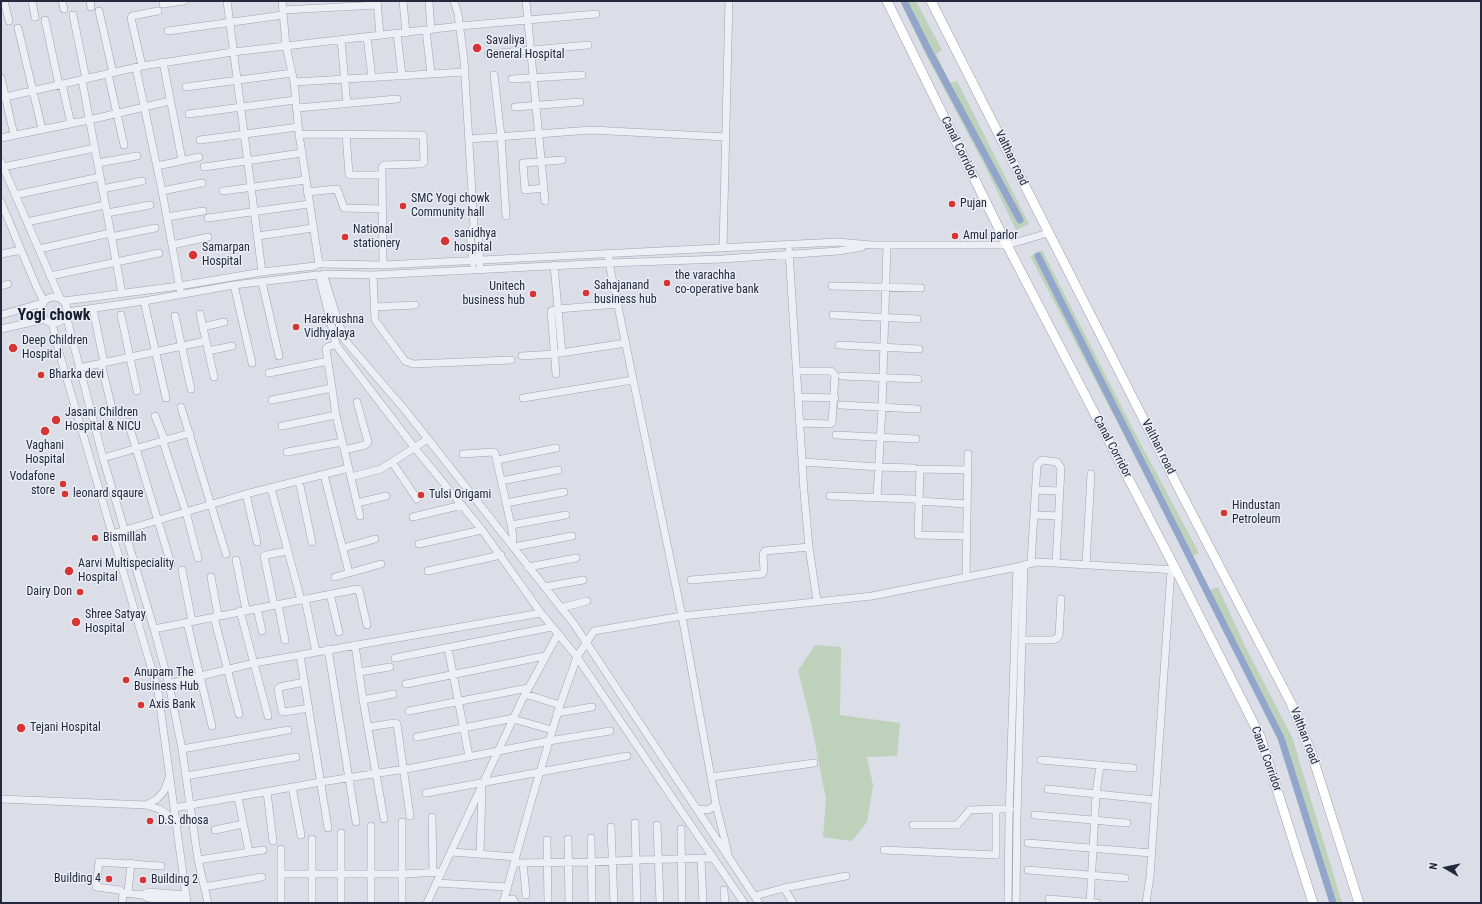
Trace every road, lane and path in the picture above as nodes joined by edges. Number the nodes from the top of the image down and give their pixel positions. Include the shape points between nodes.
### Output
1 (4, 1) edge
2 (32, 1) edge
3 (62, 1) edge
4 (184, 1) edge
5 (227, 1) edge
6 (282, 1) edge
7 (403, 1) edge
8 (429, 1) edge
9 (454, 1) edge
10 (461, 1) edge
11 (526, 1) edge
12 (729, 1) edge
13 (887, 1) edge
14 (931, 1) edge
15 (377, 3) edge
16 (163, 4) dead end
17 (344, 4) edge
18 (314, 5) edge
19 (64, 9) dead end
20 (99, 11) dead end
21 (158, 11) dead end
22 (283, 13) junction
23 (458, 14) junction
24 (596, 14) dead end
25 (73, 15) dead end
26 (35, 17) dead end
27 (45, 20) dead end
28 (528, 20) junction
29 (9, 22) dead end
30 (229, 23) junction
31 (460, 26) junction
32 (18, 28) dead end
33 (428, 30) junction
34 (168, 31) dead end
35 (406, 32) junction
36 (396, 34) junction
37 (380, 36) junction
38 (367, 37) junction
39 (341, 40) junction
40 (286, 46) junction
41 (588, 46) dead end
42 (532, 50) junction
43 (233, 52) junction
44 (488, 54) dead end
45 (163, 62) junction
46 (139, 67) junction
47 (465, 72) junction
48 (110, 73) junction
49 (292, 73) junction
50 (431, 74) junction
51 (494, 75) dead end
52 (582, 75) dead end
53 (402, 76) junction
54 (1, 78) edge
55 (372, 78) junction
56 (534, 78) junction
57 (344, 79) junction
58 (84, 80) junction
59 (236, 80) junction
60 (512, 80) dead end
61 (294, 82) junction
62 (61, 85) junction
63 (186, 88) dead end
64 (33, 91) junction
65 (3, 97) edge
66 (397, 99) dead end
67 (296, 100) junction
68 (170, 101) junction
69 (580, 102) dead end
70 (347, 104) junction
71 (536, 105) junction
72 (144, 107) junction
73 (240, 107) junction
74 (516, 107) dead end
75 (297, 108) junction
76 (116, 114) junction
77 (190, 114) dead end
78 (90, 120) junction
79 (71, 124) junction
80 (42, 130) junction
81 (299, 131) junction
82 (539, 133) junction
83 (244, 134) junction
84 (346, 134) junction
85 (14, 135) junction
86 (501, 136) junction
87 (726, 137) junction
88 (1, 138) edge
89 (470, 139) junction
90 (200, 140) dead end
91 (124, 145) dead end
92 (95, 148) junction
93 (302, 153) junction
94 (137, 156) dead end
95 (199, 156) dead end
96 (182, 160) junction
97 (247, 160) junction
98 (562, 160) dead end
99 (541, 161) junction
100 (98, 163) junction
101 (2, 165) edge
102 (157, 166) junction
103 (204, 167) dead end
104 (382, 175) junction
105 (100, 177) junction
106 (306, 180) junction
107 (142, 181) dead end
108 (202, 183) dead end
109 (251, 187) junction
110 (544, 188) junction
111 (102, 189) junction
112 (162, 191) junction
113 (222, 191) dead end
114 (308, 192) junction
115 (15, 195) junction
116 (545, 201) dead end
117 (1, 202) edge
118 (309, 204) junction
119 (105, 205) junction
120 (150, 205) dead end
121 (383, 209) junction
122 (202, 211) dead end
123 (255, 212) junction
124 (107, 213) junction
125 (506, 216) dead end
126 (167, 217) junction
127 (208, 218) dead end
128 (27, 222) junction
129 (10, 223) junction
130 (1, 225) edge
131 (155, 228) dead end
132 (313, 228) junction
133 (1048, 233) junction
134 (111, 235) junction
135 (258, 236) junction
136 (208, 237) dead end
137 (172, 244) junction
138 (788, 245) junction
139 (872, 245) junction
140 (887, 245) junction
141 (1007, 245) junction
142 (723, 248) junction
143 (39, 249) junction
144 (21, 250) junction
145 (159, 253) dead end
146 (609, 253) junction
147 (1, 254) edge
148 (790, 254) junction
149 (476, 260) junction
150 (116, 262) junction
151 (609, 263) junction
152 (319, 264) junction
153 (383, 265) junction
154 (554, 266) junction
155 (477, 269) junction
156 (262, 272) junction
157 (321, 274) junction
158 (373, 275) junction
159 (50, 276) junction
160 (262, 282) junction
161 (234, 285) junction
162 (179, 286) junction
163 (832, 286) dead end
164 (886, 287) junction
165 (921, 288) dead end
166 (122, 293) junction
167 (181, 294) junction
168 (62, 300) junction
169 (144, 301) junction
170 (44, 302) junction
171 (618, 304) junction
172 (374, 306) junction
173 (415, 306) dead end
174 (93, 309) junction
175 (558, 309) junction
176 (67, 313) junction
177 (200, 314) dead end
178 (1, 315) edge
179 (121, 315) dead end
180 (833, 315) dead end
181 (175, 316) dead end
182 (885, 317) junction
183 (917, 318) dead end
184 (48, 321) junction
185 (224, 322) dead end
186 (203, 327) junction
187 (1, 328) edge
188 (206, 341) junction
189 (626, 343) junction
190 (336, 344) junction
191 (839, 345) dead end
192 (232, 346) dead end
193 (181, 347) junction
194 (884, 347) junction
195 (919, 349) dead end
196 (208, 351) junction
197 (156, 352) junction
198 (562, 353) junction
199 (554, 354) junction
200 (279, 356) dead end
201 (522, 356) dead end
202 (130, 358) junction
203 (511, 360) dead end
204 (328, 362) junction
205 (103, 363) junction
206 (252, 363) dead end
207 (79, 368) junction
208 (797, 371) junction
209 (269, 373) dead end
210 (556, 374) dead end
211 (842, 376) dead end
212 (214, 377) dead end
213 (883, 378) junction
214 (918, 379) dead end
215 (633, 380) junction
216 (332, 388) junction
217 (191, 389) dead end
218 (137, 391) dead end
219 (799, 396) junction
220 (166, 398) dead end
221 (523, 398) dead end
222 (834, 398) junction
223 (272, 400) dead end
224 (357, 402) dead end
225 (841, 405) dead end
226 (181, 407) dead end
227 (882, 407) junction
228 (917, 409) dead end
229 (114, 413) dead end
230 (336, 415) junction
231 (155, 416) dead end
232 (128, 422) dead end
233 (800, 423) junction
234 (282, 426) dead end
235 (190, 433) junction
236 (836, 436) dead end
237 (880, 437) junction
238 (428, 439) junction
239 (916, 439) dead end
240 (164, 441) junction
241 (342, 442) junction
242 (414, 447) junction
243 (556, 448) dead end
244 (137, 449) junction
245 (344, 450) junction
246 (286, 452) dead end
247 (463, 454) dead end
248 (968, 454) dead end
249 (103, 458) junction
250 (497, 460) junction
251 (392, 462) junction
252 (803, 462) junction
253 (879, 467) junction
254 (349, 468) junction
255 (914, 468) dead end
256 (558, 470) dead end
257 (968, 470) junction
258 (1092, 474) dead end
259 (324, 475) junction
260 (351, 477) junction
261 (299, 481) junction
262 (501, 481) junction
263 (271, 488) junction
264 (1035, 490) junction
265 (1060, 491) junction
266 (564, 492) dead end
267 (246, 494) junction
268 (386, 496) dead end
269 (830, 496) dead end
270 (877, 497) junction
271 (417, 499) dead end
272 (916, 500) junction
273 (357, 503) junction
274 (506, 503) junction
275 (967, 504) junction
276 (212, 505) junction
277 (462, 505) junction
278 (186, 512) junction
279 (566, 515) dead end
280 (1034, 515) junction
281 (360, 516) dead end
282 (1059, 516) junction
283 (413, 517) dead end
284 (158, 520) junction
285 (511, 525) junction
286 (124, 530) junction
287 (482, 530) junction
288 (112, 534) junction
289 (572, 536) dead end
290 (966, 536) junction
291 (375, 539) dead end
292 (256, 542) dead end
293 (312, 542) dead end
294 (419, 544) dead end
295 (513, 546) junction
296 (809, 547) junction
297 (343, 548) junction
298 (288, 551) junction
299 (226, 554) dead end
300 (501, 555) junction
301 (198, 558) dead end
302 (576, 558) dead end
303 (236, 560) dead end
304 (1056, 563) junction
305 (170, 564) dead end
306 (381, 564) dead end
307 (1024, 565) junction
308 (1086, 565) junction
309 (528, 567) junction
310 (182, 570) dead end
311 (1173, 570) junction
312 (428, 571) dead end
313 (349, 573) junction
314 (211, 577) dead end
315 (335, 577) dead end
316 (966, 577) junction
317 (582, 580) dead end
318 (691, 580) dead end
319 (544, 587) junction
320 (330, 594) junction
321 (303, 599) junction
322 (1061, 599) dead end
323 (587, 601) dead end
324 (817, 601) junction
325 (276, 605) junction
326 (257, 608) junction
327 (561, 608) junction
328 (243, 611) junction
329 (541, 613) junction
330 (216, 616) junction
331 (682, 616) junction
332 (189, 622) junction
333 (366, 625) dead end
334 (552, 627) junction
335 (154, 629) junction
336 (262, 631) dead end
337 (339, 632) dead end
338 (558, 634) junction
339 (285, 640) dead end
340 (1022, 640) junction
341 (587, 641) junction
342 (356, 645) junction
343 (448, 648) junction
344 (328, 650) junction
345 (316, 652) junction
346 (300, 655) junction
347 (545, 656) junction
348 (577, 657) junction
349 (396, 658) dead end
350 (254, 664) junction
351 (390, 667) dead end
352 (227, 670) junction
353 (359, 672) junction
354 (453, 675) junction
355 (200, 676) junction
356 (304, 682) junction
357 (169, 684) junction
358 (406, 684) dead end
359 (156, 687) junction
360 (527, 691) junction
361 (393, 694) dead end
362 (363, 700) junction
363 (458, 702) junction
364 (560, 705) junction
365 (592, 707) dead end
366 (309, 708) junction
367 (409, 711) dead end
368 (557, 713) junction
369 (239, 714) dead end
370 (268, 716) dead end
371 (513, 719) junction
372 (212, 726) dead end
373 (368, 727) junction
374 (464, 728) junction
375 (288, 730) dead end
376 (552, 730) junction
377 (610, 731) dead end
378 (417, 737) dead end
379 (549, 741) junction
380 (182, 749) junction
381 (499, 751) junction
382 (469, 756) junction
383 (627, 756) dead end
384 (296, 757) dead end
385 (1041, 760) dead end
386 (814, 763) dead end
387 (1100, 765) junction
388 (1132, 768) dead end
389 (404, 769) junction
390 (540, 771) junction
391 (376, 774) junction
392 (170, 775) junction
393 (186, 776) junction
394 (711, 777) junction
395 (350, 778) junction
396 (322, 782) junction
397 (483, 784) junction
398 (292, 787) junction
399 (1048, 788) dead end
400 (267, 792) junction
401 (426, 793) dead end
402 (1096, 794) junction
403 (238, 797) junction
404 (1, 799) edge
405 (1155, 800) junction
406 (146, 805) junction
407 (716, 805) junction
408 (190, 806) junction
409 (174, 808) junction
410 (697, 809) junction
411 (996, 809) junction
412 (1010, 809) junction
413 (1035, 815) dead end
414 (410, 816) dead end
415 (432, 817) dead end
416 (384, 819) dead end
417 (1096, 821) junction
418 (356, 822) dead end
419 (402, 822) dead end
420 (635, 823) dead end
421 (1127, 823) dead end
422 (243, 824) junction
423 (658, 825) dead end
424 (913, 825) dead end
425 (176, 826) junction
426 (371, 826) dead end
427 (611, 827) dead end
428 (328, 828) dead end
429 (681, 829) dead end
430 (215, 830) dead end
431 (341, 834) dead end
432 (301, 835) dead end
433 (591, 838) dead end
434 (312, 839) dead end
435 (568, 839) dead end
436 (547, 840) dead end
437 (273, 841) dead end
438 (1028, 843) dead end
439 (1093, 848) junction
440 (282, 849) dead end
441 (263, 850) dead end
442 (884, 850) dead end
443 (249, 852) junction
444 (452, 852) junction
445 (1151, 853) junction
446 (480, 854) junction
447 (729, 857) junction
448 (682, 858) junction
449 (701, 858) junction
450 (713, 858) junction
451 (659, 859) junction
452 (198, 860) junction
453 (515, 860) junction
454 (636, 860) junction
455 (613, 861) junction
456 (547, 862) junction
457 (592, 862) junction
458 (131, 863) junction
459 (523, 863) junction
460 (568, 863) junction
461 (161, 866) dead end
462 (736, 867) junction
463 (1028, 870) dead end
464 (442, 872) junction
465 (433, 873) junction
466 (281, 874) junction
467 (312, 874) junction
468 (342, 874) junction
469 (372, 874) junction
470 (402, 874) junction
471 (725, 876) junction
472 (846, 876) dead end
473 (1092, 876) junction
474 (262, 877) dead end
475 (1125, 878) dead end
476 (436, 883) junction
477 (508, 886) junction
478 (204, 887) junction
479 (784, 888) junction
480 (724, 890) dead end
481 (133, 894) junction
482 (526, 895) dead end
483 (754, 896) junction
484 (1050, 899) dead end
485 (187, 900) edge
486 (504, 901) edge
487 (122, 903) edge
488 (135, 903) edge
489 (208, 903) edge
490 (281, 903) edge
491 (312, 903) edge
492 (341, 903) edge
493 (371, 903) edge
494 (402, 903) edge
495 (427, 903) edge
496 (515, 903) edge
497 (548, 903) edge
498 (569, 903) edge
499 (592, 903) edge
500 (614, 903) edge
501 (637, 903) edge
502 (660, 903) edge
503 (682, 903) edge
504 (704, 903) edge
505 (725, 903) edge
506 (744, 903) edge
507 (759, 903) edge
508 (793, 903) edge
509 (1008, 903) edge
510 (1016, 903) edge
511 (1090, 903) edge
512 (1097, 903) edge
513 (1146, 903) edge
514 (1313, 903) edge
515 (1359, 903) edge

1 - 29 street
2 - 26 street
3 - 19 street
4 - 16 street
5 - 30 street
6 - 22 street
7 - 35 street
8 - 33 street
9 - 23 street
10 - 23 street
11 - 28 street
12 - 87 street
13 - 141 main road, Canal Corridor
14 - 133 main road, Valthan road
15 - 17 street
15 - 37 street
17 - 18 street
18 - 22 street
20 - 48 street
21 - 46 street via 131,17
22 - 30 street
22 - 40 street
23 - 31 street
24 - 28 street
25 - 58 street
27 - 62 street
28 - 31 street
28 - 42 street
30 - 34 street
30 - 43 street
31 - 33 street
31 - 47 street
32 - 64 street
33 - 35 street
33 - 50 street
35 - 36 street
36 - 37 street
36 - 53 street
37 - 38 street
38 - 39 street
38 - 55 street
39 - 40 street
39 - 57 street
40 - 43 street
40 - 49 street
41 - 42 street
42 - 44 street
42 - 56 street
43 - 45 street
43 - 59 street
45 - 46 street
45 - 68 street
46 - 48 street
46 - 72 street
47 - 50 street
47 - 89 street
48 - 58 street
48 - 76 street
49 - 59 street
49 - 61 street
50 - 53 street
51 - 86 street
52 - 56 street
53 - 55 street
54 - 65 street
55 - 57 street
56 - 60 street
56 - 71 street
57 - 61 street
57 - 70 street
58 - 62 street
58 - 78 street
59 - 63 street
59 - 73 street
61 - 67 street
62 - 64 street
62 - 79 street
64 - 65 street
64 - 80 street
65 - 85 street
66 - 70 street
67 - 73 street
67 - 75 street
68 - 72 street
68 - 96 street
69 - 71 street
70 - 75 street
71 - 74 street
71 - 82 street
72 - 76 street
72 - 102 street
73 - 77 street
73 - 83 street
75 - 81 street
76 - 78 street
76 - 91 street
78 - 79 street
78 - 92 street
79 - 80 street
80 - 85 street
81 - 83 street
81 - 84 street
81 - 93 street
82 - 86 street
82 - 87 street via 591,130
82 - 99 street
83 - 90 street
83 - 97 street
84 - 104 street via 349,174
84 - 104 street via 423,135 423,163 384,165
85 - 88 street
86 - 89 street
86 - 125 street
87 - 142 street
89 - 149 street via 474,226 470,233
92 - 100 street
92 - 101 street
93 - 97 street
93 - 106 street
94 - 100 street
95 - 96 street
96 - 102 street
97 - 103 street
97 - 109 street
98 - 99 street
99 - 110 street
99 - 110 street via 523,164 525,190
100 - 105 street
101 - 115 street
102 - 112 street
104 - 121 street
105 - 111 street
105 - 115 street
106 - 109 street
106 - 114 street
107 - 111 street
108 - 112 street
109 - 113 street
109 - 123 street
110 - 116 street
111 - 119 street
112 - 126 street
114 - 118 street
114 - 121 street via 337,189 344,208
115 - 128 street
117 - 129 street
118 - 123 street
118 - 132 street
119 - 124 street
119 - 128 street
120 - 124 street
121 - 153 street
122 - 126 street
123 - 127 street
123 - 135 street
124 - 134 street
126 - 137 street
128 - 143 street
129 - 130 street
129 - 144 street
131 - 134 street
132 - 135 street
132 - 152 street
133 - 141 street
133 - 515 main road, Valthan road via 1291,703 1312,755
134 - 143 street
134 - 150 street
135 - 156 street
136 - 137 street
137 - 162 street
138 - 139 street via 837,242
138 - 142 street
138 - 148 street
139 - 140 street
139 - 148 street via 838,252
140 - 141 street
140 - 164 street
141 - 311 main road, Canal Corridor
142 - 146 street
143 - 159 street
144 - 147 street
144 - 170 street
145 - 150 street
146 - 149 street
146 - 151 street
148 - 151 street
148 - 208 street
149 - 153 street
149 - 155 street
150 - 159 street
150 - 166 street
151 - 154 street
151 - 171 street
152 - 153 street
152 - 156 street
152 - 157 street via 314,270
152 - 157 street via 326,268
154 - 155 street
154 - 175 street
155 - 158 street
156 - 162 street
157 - 158 street
157 - 160 street
157 - 190 street
157 - 238 street via 344,340
158 - 172 street
159 - 168 street
160 - 161 street
160 - 200 street
161 - 167 street
161 - 206 street
162 - 166 street
162 - 167 street
163 - 164 street
164 - 165 street
164 - 182 street
166 - 168 street
167 - 169 street
168 - 170 street via 52,297
168 - 176 street
169 - 174 street
169 - 197 street
170 - 178 street
170 - 184 street via 41,313
171 - 175 street
171 - 189 street
172 - 173 street
172 - 203 street via 377,322 408,363
174 - 176 street
174 - 205 street
175 - 198 street
175 - 199 street via 550,312
176 - 184 street via 60,321
176 - 207 street
177 - 186 street
179 - 202 street
180 - 182 street
181 - 193 street
182 - 183 street
182 - 194 street
184 - 187 street
184 - 288 street
185 - 186 street
186 - 188 street
188 - 193 street
188 - 196 street
189 - 198 street
189 - 215 street
190 - 204 street via 326,349
190 - 242 street
191 - 194 street
192 - 196 street
193 - 197 street
193 - 217 street
194 - 195 street
194 - 213 street
196 - 212 street
197 - 202 street
197 - 220 street
198 - 199 street
199 - 201 street
199 - 210 street
202 - 205 street
202 - 218 street
204 - 209 street
204 - 216 street
205 - 207 street
205 - 229 street
207 - 249 street
208 - 219 street
208 - 222 street via 833,372
211 - 213 street
213 - 214 street
213 - 227 street
215 - 221 street
215 - 331 street
216 - 223 street
216 - 230 street
219 - 222 street
219 - 233 street
222 - 233 street via 831,423
224 - 245 street via 368,442
225 - 227 street
226 - 235 street
227 - 228 street
227 - 237 street
230 - 234 street
230 - 241 street
231 - 240 street
232 - 244 street
233 - 252 street
235 - 240 street
235 - 276 street
236 - 237 street
237 - 239 street
237 - 253 street
238 - 242 street
238 - 295 street
240 - 244 street
240 - 278 street
241 - 245 street
241 - 246 street
242 - 251 street
242 - 277 street
243 - 250 street
244 - 249 street
244 - 284 street
245 - 254 street
247 - 250 street via 494,452
248 - 257 street
249 - 286 street
250 - 262 street
251 - 260 street via 378,470
251 - 271 street
252 - 253 street
252 - 296 street
253 - 255 street
253 - 270 street
254 - 259 street
254 - 260 street
256 - 262 street
257 - 272 street via 920,469
257 - 275 street
258 - 308 street
259 - 261 street
259 - 297 street
260 - 273 street
261 - 263 street
261 - 293 street
262 - 274 street
263 - 267 street
263 - 298 street
264 - 265 street
264 - 265 street via 1037,465 1042,460 1060,464
264 - 280 street
265 - 282 street
266 - 274 street
267 - 276 street
267 - 292 street
268 - 273 street
269 - 270 street
270 - 272 street
272 - 275 street
272 - 290 street via 918,535
273 - 281 street
274 - 285 street
275 - 290 street
276 - 278 street
276 - 299 street
277 - 283 street
277 - 287 street
278 - 284 street
278 - 301 street
279 - 285 street
280 - 282 street
280 - 307 street via 1031,552
282 - 304 street
284 - 286 street
284 - 305 street
285 - 295 street
286 - 288 street
286 - 335 street
287 - 294 street
287 - 300 street
288 - 359 street
289 - 295 street
290 - 316 street
291 - 297 street
295 - 309 street
296 - 318 street via 765,551 762,574
296 - 324 street
297 - 313 street
298 - 321 street
298 - 325 street via 264,556
300 - 312 street
300 - 329 street
302 - 309 street
303 - 328 street
304 - 307 street via 1037,562
304 - 308 street
306 - 313 street
307 - 316 street
307 - 340 street
307 - 412 street
308 - 311 street
309 - 319 street
310 - 332 street
311 - 405 street
311 - 514 main road, Canal Corridor via 1260,736
313 - 315 street
314 - 330 street
316 - 324 street via 872,596
317 - 319 street
319 - 327 street
320 - 321 street
320 - 333 street via 358,590
320 - 337 street
321 - 325 street
321 - 345 street
322 - 340 street via 1059,636 1051,640
323 - 327 street
324 - 331 street
325 - 326 street
325 - 339 street
326 - 328 street
326 - 336 street
327 - 341 street
328 - 330 street
328 - 350 street
329 - 334 street
329 - 342 street
330 - 332 street
330 - 352 street
331 - 341 street via 594,631
331 - 394 street
332 - 335 street
332 - 355 street
334 - 338 street
334 - 343 street
335 - 357 street
338 - 347 street
338 - 348 street
340 - 510 street
341 - 348 street
341 - 410 street
342 - 344 street
342 - 353 street
343 - 349 street
343 - 354 street
344 - 345 street
344 - 395 street
345 - 346 street
346 - 350 street
346 - 356 street
347 - 354 street
347 - 360 street
348 - 364 street
348 - 450 street
350 - 352 street
350 - 370 street
351 - 353 street
352 - 355 street
352 - 369 street
353 - 362 street
354 - 358 street
354 - 363 street
355 - 357 street
355 - 372 street
356 - 366 street
356 - 366 street via 278,689 282,711
357 - 359 street
357 - 380 street
359 - 392 street
360 - 363 street
360 - 364 street
360 - 371 street
361 - 362 street
362 - 373 street
363 - 367 street
363 - 374 street
364 - 368 street
365 - 368 street
366 - 396 street
368 - 376 street
371 - 374 street
371 - 376 street
371 - 381 street
373 - 389 street via 397,723
373 - 391 street
374 - 378 street
374 - 382 street
375 - 380 street
376 - 379 street
377 - 379 street
379 - 381 street
379 - 390 street
380 - 393 street
381 - 382 street
381 - 397 street
382 - 389 street
383 - 390 street
384 - 393 street
385 - 387 street
386 - 394 street
387 - 388 street
387 - 402 street
389 - 391 street
389 - 414 street
390 - 397 street
390 - 453 street
391 - 395 street
391 - 416 street
392 - 406 street via 164,791 157,799
392 - 409 street
393 - 408 street
394 - 407 street
395 - 396 street
395 - 418 street
396 - 398 street
396 - 428 street
397 - 401 street
397 - 444 street
397 - 446 street
398 - 400 street
398 - 432 street
399 - 402 street
400 - 403 street
400 - 437 street
402 - 405 street
402 - 417 street
403 - 408 street
403 - 422 street
404 - 406 street
405 - 445 street
406 - 425 street via 168,815
407 - 410 street via 708,810
407 - 447 street
408 - 409 street
408 - 452 street
409 - 425 street
410 - 447 street
411 - 412 street
411 - 424 street via 970,810 957,825
411 - 442 street via 996,855
412 - 509 street
413 - 417 street
415 - 465 street
417 - 421 street
417 - 439 street
419 - 470 street
420 - 454 street
422 - 430 street
422 - 443 street
423 - 451 street
425 - 485 street
426 - 469 street
427 - 455 street
429 - 448 street
431 - 468 street
433 - 457 street
434 - 467 street
435 - 460 street
436 - 456 street
438 - 439 street
439 - 445 street
439 - 473 street
440 - 466 street
441 - 443 street
443 - 452 street
444 - 446 street
444 - 464 street
445 - 513 street
446 - 453 street
447 - 462 street
448 - 449 street
448 - 451 street
448 - 503 street
449 - 450 street
449 - 504 street
450 - 471 street
451 - 454 street
451 - 502 street
452 - 478 street
453 - 459 street
453 - 477 street
454 - 455 street
454 - 501 street
455 - 457 street
455 - 500 street
456 - 459 street
456 - 460 street
456 - 497 street
457 - 460 street
457 - 499 street
458 - 461 street
458 - 481 street
458 - 481 street via 99,862 96,886
459 - 482 street
460 - 498 street
462 - 471 street
462 - 483 street
463 - 473 street
464 - 465 street
464 - 476 street
465 - 470 street
466 - 467 street
466 - 490 street
467 - 468 street
467 - 491 street
468 - 469 street
468 - 492 street
469 - 470 street
469 - 493 street
470 - 494 street
471 - 506 street
472 - 479 street
473 - 475 street
473 - 511 street
474 - 478 street
476 - 477 street
476 - 495 street
477 - 486 street
478 - 489 street
479 - 483 street
479 - 508 street
480 - 505 street
481 - 485 street via 148,898
481 - 487 street
481 - 488 street
483 - 507 street
484 - 511 street
486 - 496 street via 513,899
511 - 512 street

